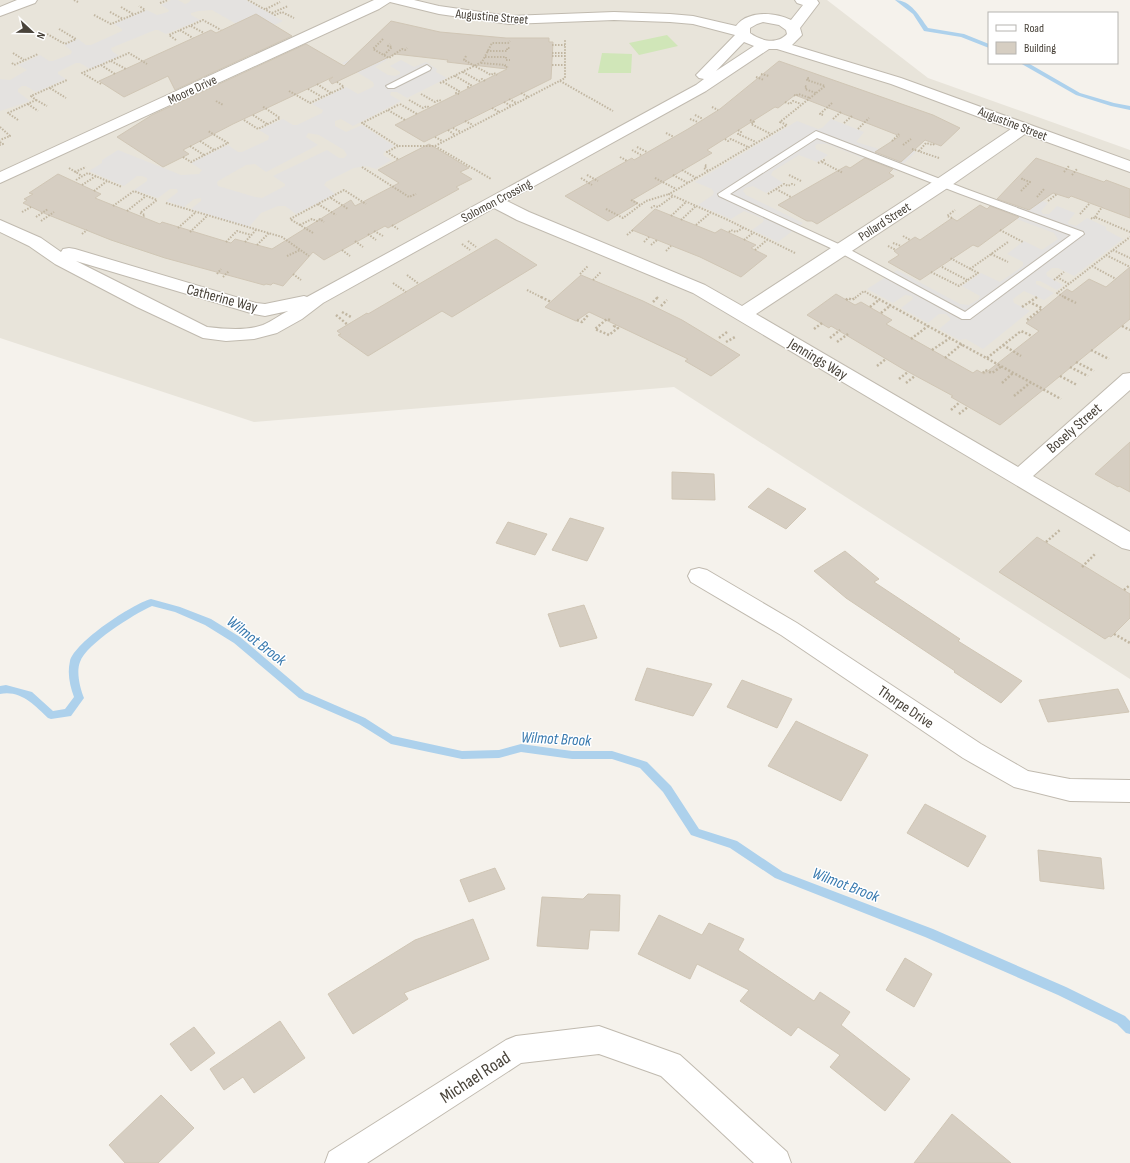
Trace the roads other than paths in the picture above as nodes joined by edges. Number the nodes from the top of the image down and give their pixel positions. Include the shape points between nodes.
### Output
1 (30, 0) edge
2 (384, 0) edge
3 (395, 0) edge
4 (793, 3) edge
5 (0, 12) edge
6 (614, 16) junction
7 (757, 19) junction
8 (794, 31) junction
9 (743, 34) junction
10 (772, 45) junction
11 (427, 68) dead end
12 (896, 81) junction
13 (391, 86) dead end
14 (675, 101) junction
15 (1024, 127) junction
16 (1130, 167) edge
17 (0, 178) edge
18 (943, 183) junction
19 (494, 201) junction
20 (0, 225) edge
21 (35, 242) junction
22 (841, 249) junction
23 (317, 299) junction
24 (743, 314) junction
25 (1130, 380) edge
26 (1018, 478) junction
27 (1130, 542) edge
28 (699, 576) dead end
29 (1130, 791) edge
30 (340, 1163) edge
31 (776, 1163) edge

1 - 5 street
2 - 17 street, Moore Drive
3 - 6 street, Augustine Street via 439,10 510,20
4 - 7 street
4 - 8 street via 812,3 803,13
6 - 7 street, Augustine Street via 635,11 677,11
6 - 9 street, Augustine Street via 693,20
7 - 8 street, Augustine Street via 784,22
7 - 9 street, Solomon Crossing via 743,28
8 - 10 street, Solomon Crossing via 792,39
8 - 12 street, Augustine Street
9 - 10 street, Augustine Street via 749,40
9 - 14 street, Solomon Crossing via 716,65
10 - 12 street, Augustine Street
10 - 14 street, Solomon Crossing
11 - 13 lane
12 - 15 street, Augustine Street
14 - 19 street, Solomon Crossing
15 - 16 street, Augustine Street
15 - 18 street, Pollard Street
18 - 22 street, Pollard Street
18 - 22 lane via 816,134 723,194
18 - 22 lane via 1079,234 966,317
19 - 23 street, Solomon Crossing
19 - 24 street, Jennings Way via 523,216 699,289
20 - 21 street, Catherine Way
21 - 23 street, Catherine Way via 254,308 274,309
21 - 23 street, Catherine Way via 61,260 203,332 226,336 270,329 296,315
22 - 24 street, Pollard Street
24 - 26 street, Jennings Way
25 - 26 street, Bosely Street
26 - 27 street, Jennings Way
28 - 29 street, Thorpe Drive via 789,629 972,751 1023,780 1070,790
30 - 31 street, Michael Road via 516,1050 600,1040 670,1065

